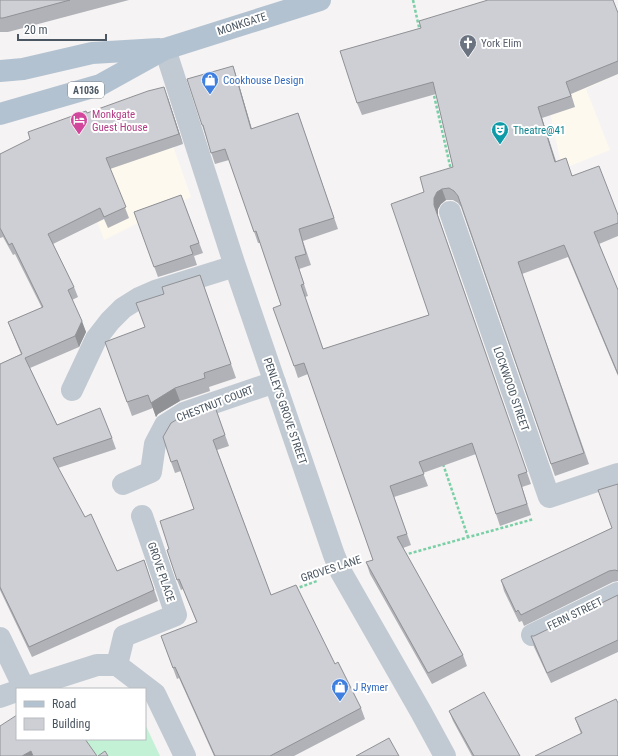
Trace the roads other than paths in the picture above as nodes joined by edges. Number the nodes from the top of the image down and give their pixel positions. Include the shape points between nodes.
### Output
1 (320, 0) edge
2 (165, 49) junction
3 (0, 71) edge
4 (0, 114) edge
5 (450, 212) road end
6 (235, 266) junction
7 (275, 382) junction
8 (72, 390) dead end
9 (618, 474) edge
10 (123, 484) dead end
11 (142, 516) dead end
12 (618, 593) edge
13 (532, 635) edge
14 (0, 638) edge
15 (117, 665) junction
16 (21, 688) edge
17 (24, 688) edge
18 (16, 691) edge
19 (0, 697) edge
20 (185, 756) edge
21 (445, 756) edge

1 - 2 main road, MONKGATE / A1036
2 - 3 main road, A1036 via 92,53 23,69
2 - 4 main road, A1036 via 100,86
2 - 6 street, PENLEY'S GROVE STREET
5 - 9 street, LOCKWOOD STREET via 549,497
6 - 7 street, PENLEY'S GROVE STREET
6 - 8 street via 155,291 123,308 96,340
7 - 10 street, CHESTNUT COURT via 184,413 165,425 155,444 151,472
7 - 21 street, PENLEY'S GROVE STREET via 341,572
11 - 15 street, GROVE PLACE via 176,615 124,636
12 - 13 street, FERN STREET
14 - 16 street
15 - 17 street via 97,665
15 - 20 street via 155,694
18 - 19 street

